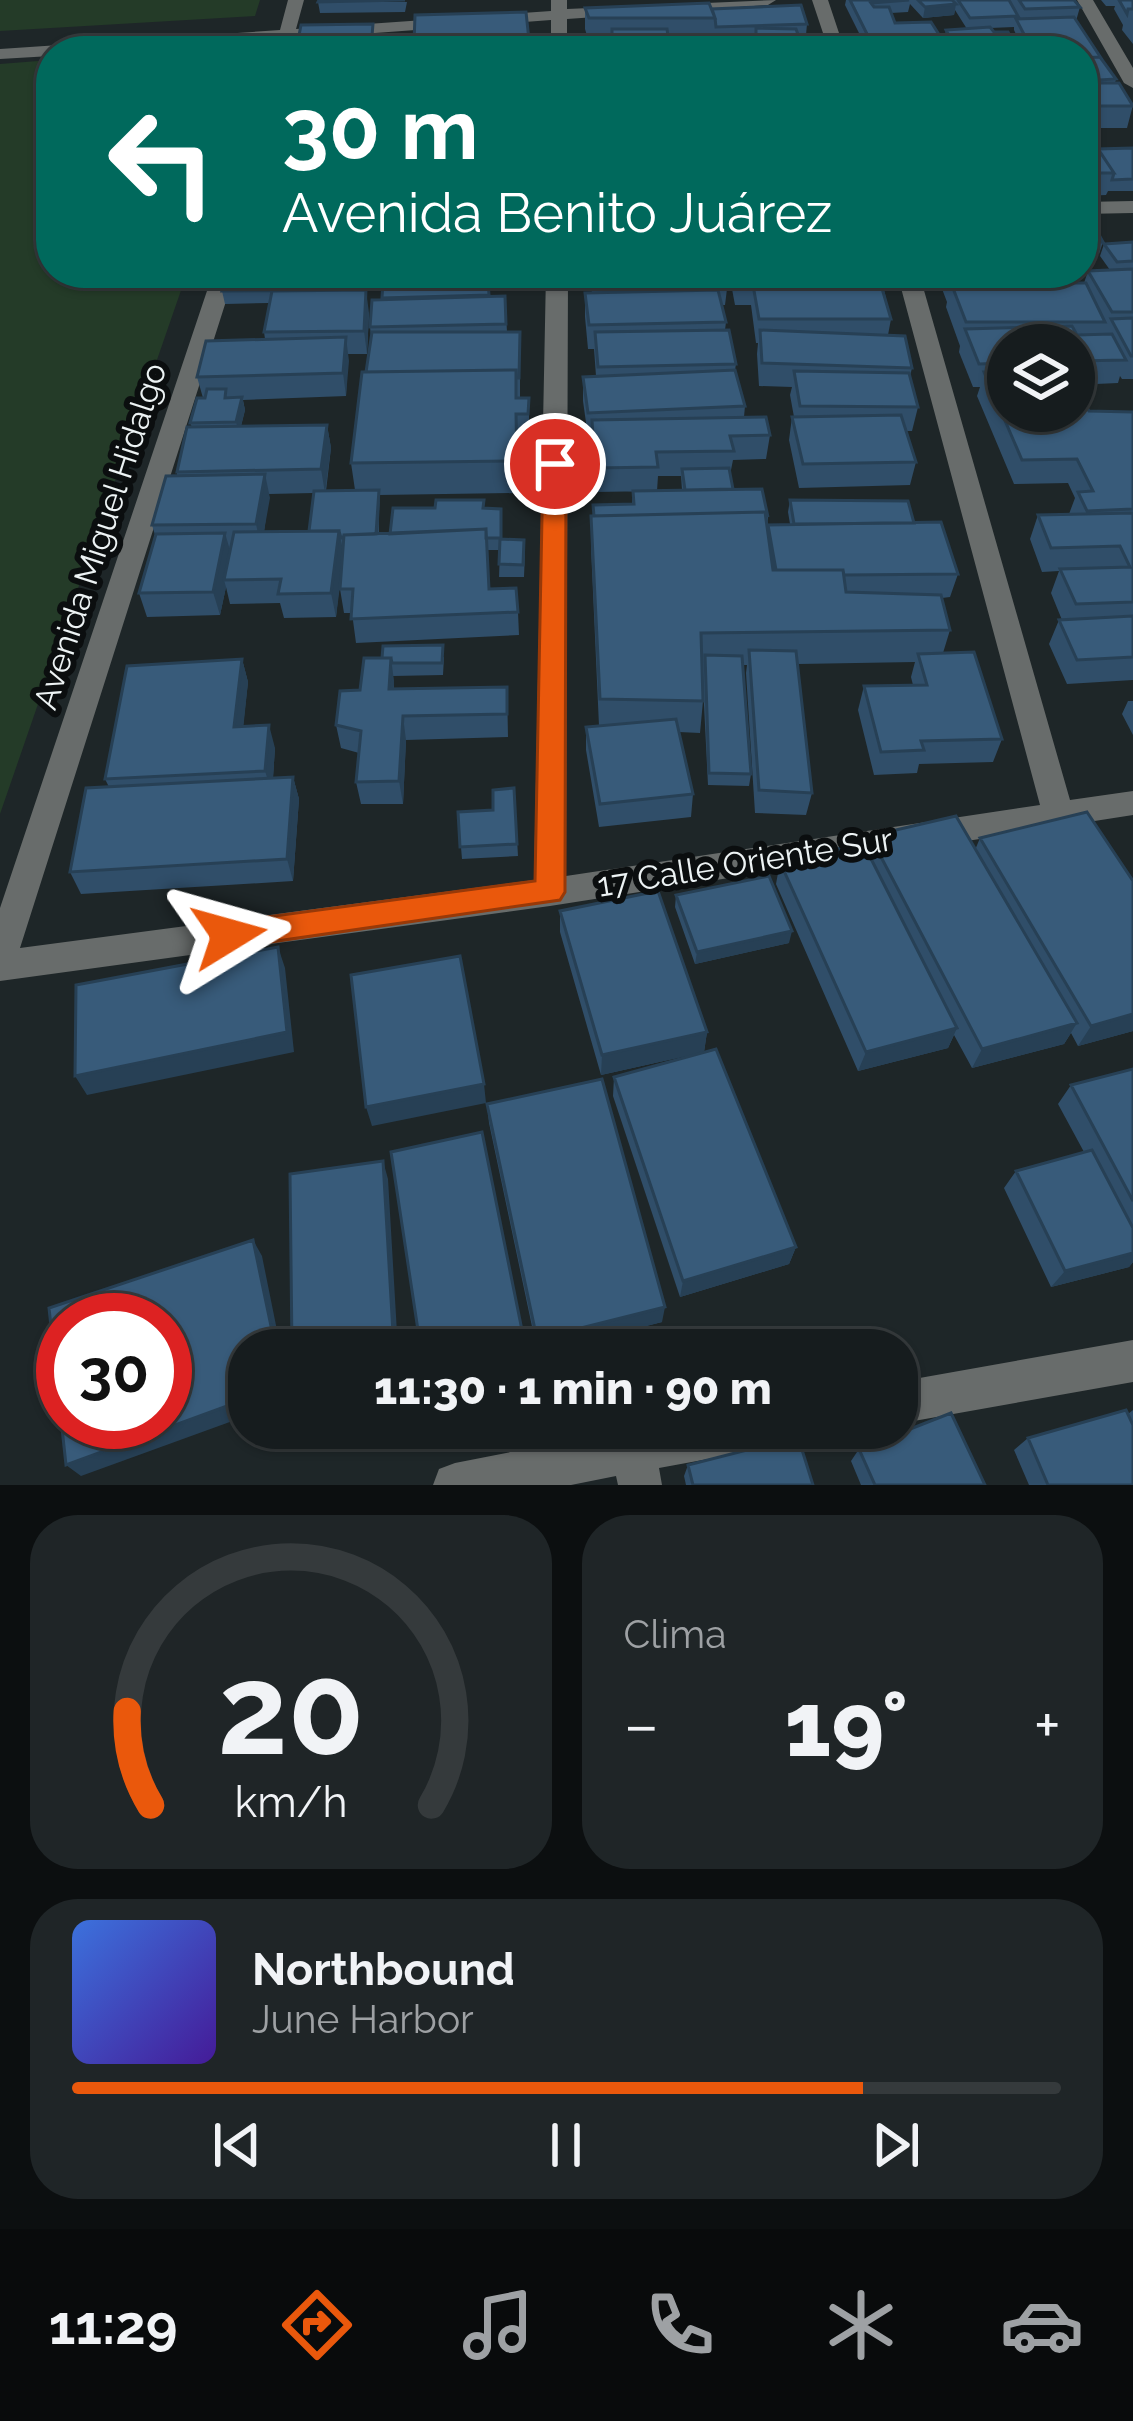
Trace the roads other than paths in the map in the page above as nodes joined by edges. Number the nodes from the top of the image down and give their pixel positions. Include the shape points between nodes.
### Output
1 (296, 0) edge
2 (768, 0) edge
3 (820, 0) edge
4 (1085, 0) edge
5 (559, 8) edge
6 (286, 36) edge
7 (339, 36) edge
8 (832, 36) edge
9 (36, 52) edge
10 (0, 54) edge
11 (1133, 83) edge
12 (1133, 207) edge
13 (1098, 208) edge
14 (219, 288) edge
15 (557, 288) edge
16 (912, 288) edge
17 (1133, 803) edge
18 (1058, 814) junction
19 (550, 892) junction
20 (0, 963) edge
21 (1133, 1361) edge
22 (918, 1399) edge
23 (692, 1449) edge
24 (636, 1467) edge
25 (455, 1485) edge

1 - 6 street
2 - 5 street
3 - 8 street
4 - 11 street
5 - 7 street
9 - 10 street
12 - 13 street
14 - 20 street, Avenida Miguel Hidalgo
15 - 19 street
16 - 18 street
17 - 18 street, 17 Calle Oriente Sur
18 - 19 street, 17 Calle Oriente Sur
19 - 20 street, 17 Calle Oriente Sur
21 - 22 street
23 - 24 street
24 - 25 street

